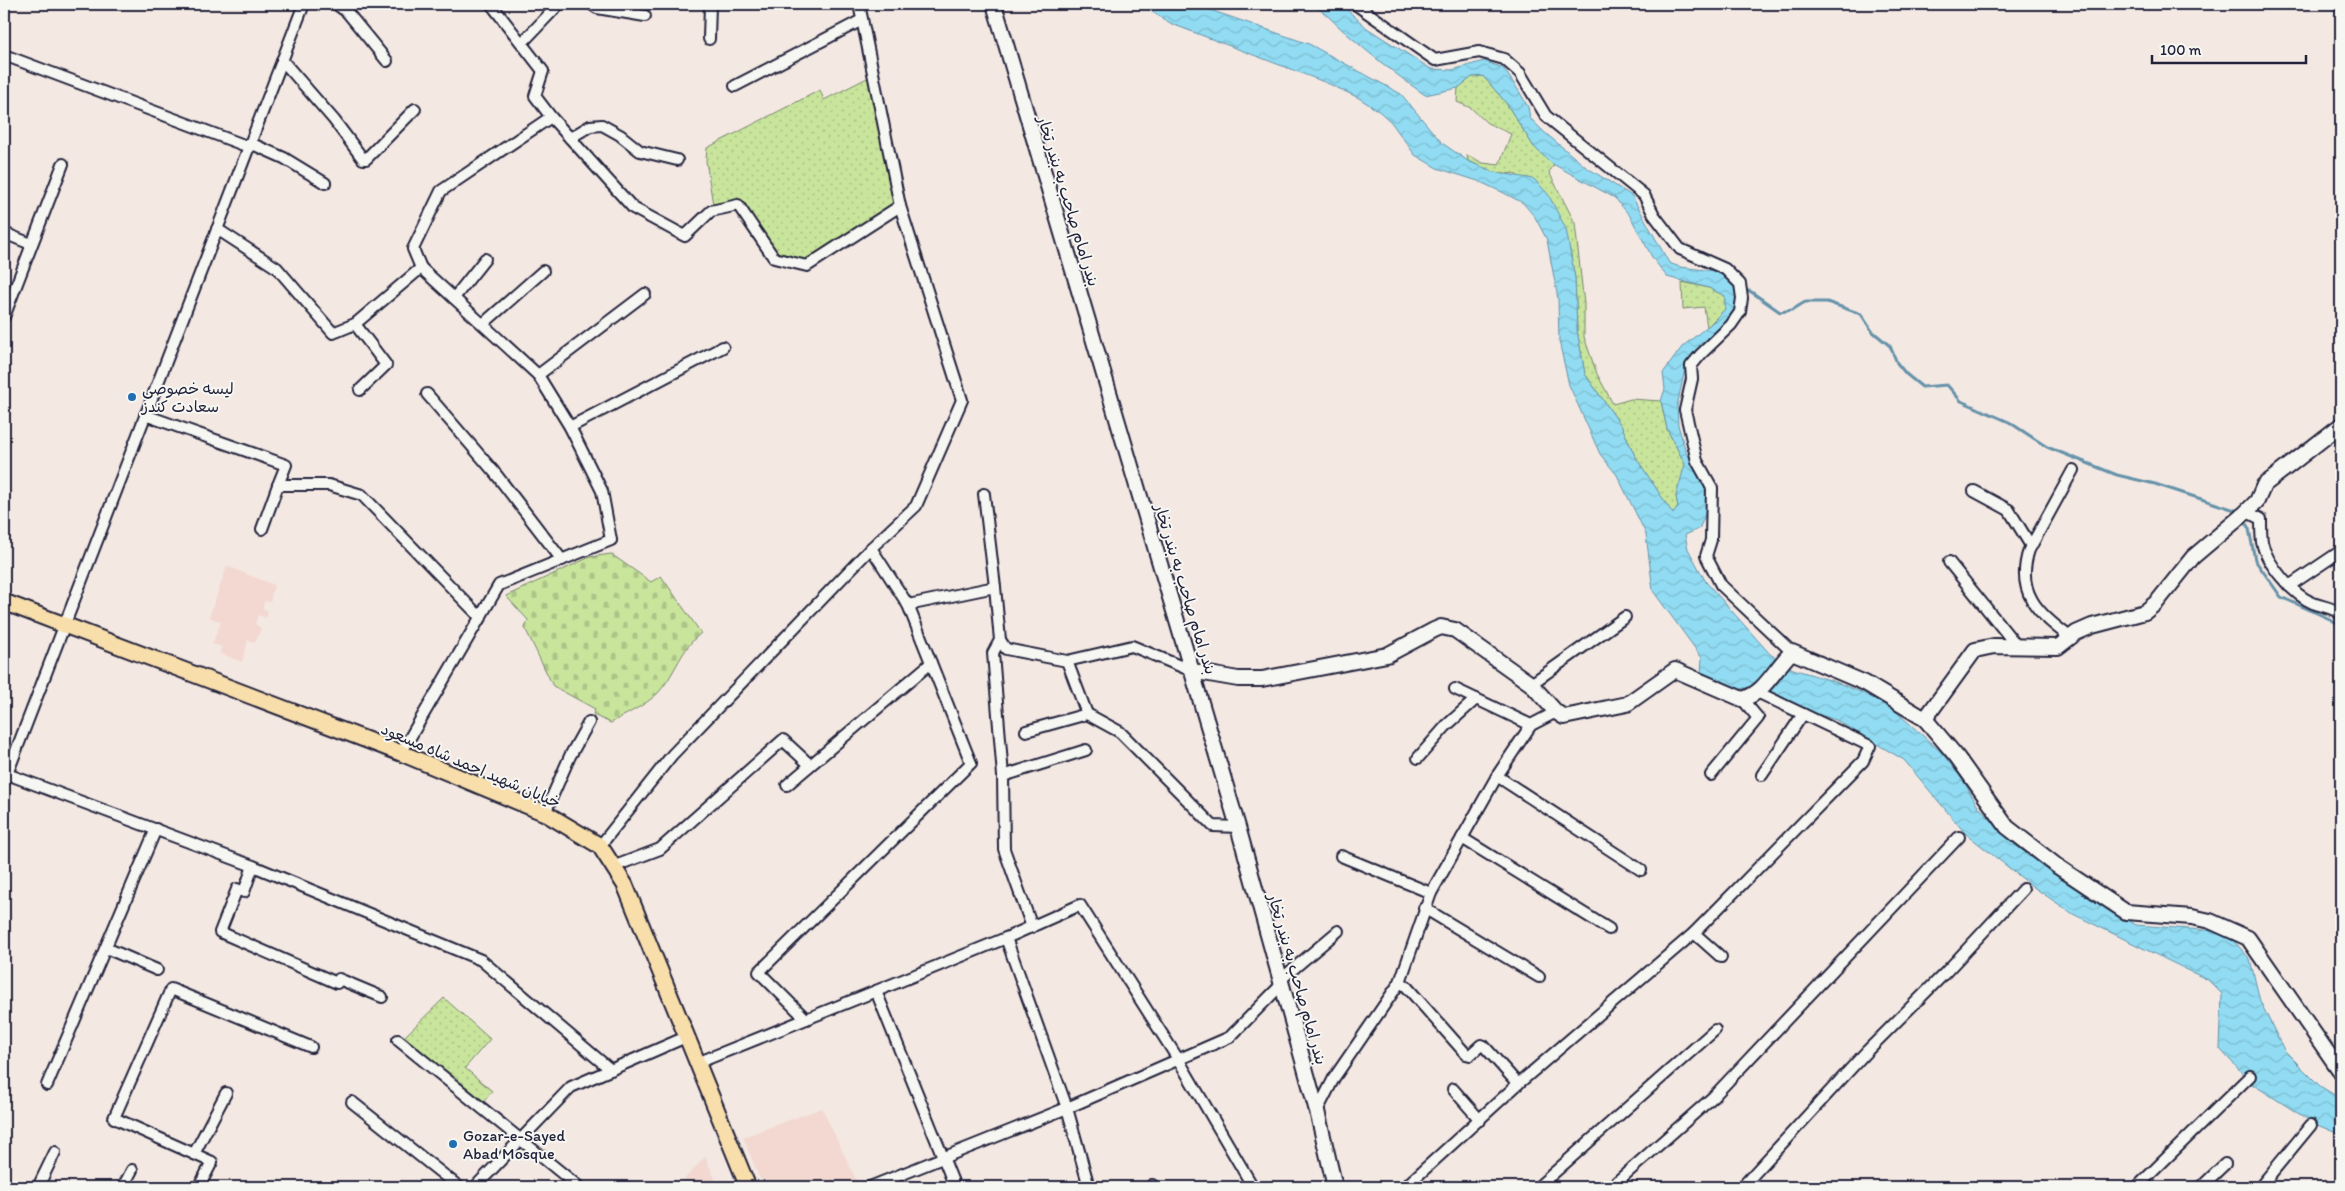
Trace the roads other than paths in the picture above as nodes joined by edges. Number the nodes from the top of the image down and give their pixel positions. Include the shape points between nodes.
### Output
1 (304, 4) edge
2 (336, 4) edge
3 (490, 4) edge
4 (559, 4) edge
5 (591, 4) edge
6 (710, 4) edge
7 (859, 4) edge
8 (994, 4) edge
9 (1355, 4) edge
10 (645, 16) dead end
11 (862, 20) junction
12 (709, 40) dead end
13 (522, 43) junction
14 (4, 55) edge
15 (282, 60) junction
16 (387, 61) dead end
17 (735, 86) dead end
18 (415, 109) dead end
19 (550, 117) junction
20 (570, 138) junction
21 (249, 145) junction
22 (677, 160) dead end
23 (64, 164) dead end
24 (324, 183) dead end
25 (900, 206) junction
26 (217, 229) junction
27 (4, 234) edge
28 (31, 244) junction
29 (485, 259) dead end
30 (421, 268) junction
31 (543, 271) dead end
32 (645, 294) dead end
33 (454, 298) junction
34 (4, 317) edge
35 (355, 324) junction
36 (483, 324) junction
37 (723, 346) dead end
38 (538, 374) junction
39 (360, 390) dead end
40 (428, 394) dead end
41 (145, 415) junction
42 (2341, 425) edge
43 (570, 427) junction
44 (2073, 470) dead end
45 (278, 485) junction
46 (1974, 491) dead end
47 (984, 494) dead end
48 (2244, 514) junction
49 (262, 529) dead end
50 (2031, 546) junction
51 (871, 548) junction
52 (2341, 551) edge
53 (562, 560) junction
54 (1949, 562) dead end
55 (995, 586) junction
56 (2289, 586) junction
57 (4, 602) edge
58 (908, 605) junction
59 (2341, 614) edge
60 (1625, 617) dead end
61 (480, 618) junction
62 (64, 626) junction
63 (2070, 637) junction
64 (1000, 640) junction
65 (2016, 645) junction
66 (1789, 655) junction
67 (1067, 661) junction
68 (932, 663) junction
69 (1192, 671) junction
70 (1531, 684) junction
71 (1455, 689) dead end
72 (1758, 692) junction
73 (1476, 699) junction
74 (1742, 699) junction
75 (1556, 712) junction
76 (1087, 714) junction
77 (1803, 714) junction
78 (1925, 719) junction
79 (589, 722) dead end
80 (1531, 725) junction
81 (1026, 731) dead end
82 (1086, 750) dead end
83 (401, 753) junction
84 (1418, 758) dead end
85 (810, 765) junction
86 (1711, 775) dead end
87 (1762, 775) dead end
88 (1003, 776) junction
89 (1497, 776) junction
90 (5, 778) edge
91 (787, 785) dead end
92 (545, 812) junction
93 (1238, 828) junction
94 (156, 829) junction
95 (1959, 837) dead end
96 (1462, 838) junction
97 (600, 846) junction
98 (1341, 856) dead end
99 (253, 866) junction
100 (615, 866) junction
101 (1641, 870) dead end
102 (2023, 889) dead end
103 (1431, 893) junction
104 (1424, 908) junction
105 (1032, 927) junction
106 (1609, 929) dead end
107 (1338, 931) dead end
108 (1694, 933) junction
109 (1006, 938) junction
110 (106, 948) junction
111 (1721, 957) dead end
112 (157, 970) dead end
113 (1539, 977) dead end
114 (1400, 982) junction
115 (1280, 983) junction
116 (876, 991) junction
117 (382, 997) dead end
118 (806, 1019) junction
119 (1715, 1030) dead end
120 (686, 1037) junction
121 (398, 1040) dead end
122 (311, 1046) dead end
123 (1178, 1059) junction
124 (697, 1062) junction
125 (611, 1070) junction
126 (2341, 1072) edge
127 (2250, 1076) dead end
128 (1518, 1084) junction
129 (47, 1085) dead end
130 (1453, 1089) dead end
131 (226, 1093) dead end
132 (352, 1102) dead end
133 (1067, 1108) junction
134 (1317, 1110) junction
135 (1480, 1120) junction
136 (2311, 1126) dead end
137 (521, 1140) junction
138 (55, 1152) dead end
139 (194, 1154) junction
140 (943, 1159) junction
141 (2225, 1164) dead end
142 (132, 1170) dead end
143 (38, 1187) edge
144 (123, 1187) edge
145 (199, 1187) edge
146 (459, 1187) edge
147 (475, 1187) edge
148 (579, 1187) edge
149 (748, 1187) edge
150 (870, 1187) edge
151 (955, 1187) edge
152 (1089, 1187) edge
153 (1253, 1187) edge
154 (1334, 1187) edge
155 (1405, 1187) edge
156 (1538, 1187) edge
157 (1611, 1187) edge
158 (1742, 1187) edge
159 (2137, 1187) edge
160 (2201, 1187) edge
161 (2260, 1187) edge

1 - 15 street
2 - 16 street via 347,12
3 - 13 street
4 - 13 street
5 - 10 street via 597,8
6 - 12 street
7 - 11 street
8 - 69 street, بندر امام صاحب به بندر تخار
9 - 66 street via 1435,60 1479,52 1504,59 1520,73 1546,116 1644,195 1654,215 1680,249 1725,269 1740,284 1740,312 1691,366 1692,379 1684,410 1697,461 1712,488 1711,540 1706,556 1721,585
11 - 17 street
11 - 25 street
13 - 19 street via 543,71 535,96
14 - 21 street
15 - 18 street via 363,159
15 - 21 street
19 - 20 street
19 - 30 street via 441,191 412,249
20 - 22 street via 590,126 602,125 620,134 640,151
20 - 25 street via 633,208 682,235 687,234 711,210 738,204 774,258 807,266
21 - 24 street via 284,158
21 - 26 street
23 - 28 street
25 - 51 street via 962,400 916,506
26 - 35 street via 277,268 333,333
26 - 41 street
27 - 28 street
28 - 34 street
29 - 33 street
30 - 33 street
30 - 35 street
31 - 36 street
32 - 38 street
33 - 36 street
35 - 39 street via 386,365
36 - 38 street
37 - 43 street
38 - 43 street
40 - 53 street via 495,473
41 - 45 street via 286,465
41 - 62 street
42 - 48 street via 2264,485 2257,501
43 - 53 street via 602,491 612,538
44 - 50 street
45 - 49 street
45 - 61 street via 329,486 362,495
46 - 50 street via 2009,510
47 - 55 street
48 - 56 street via 2261,519 2262,544
48 - 63 street via 2193,557 2145,612 2092,626
50 - 63 street via 2025,561 2030,599 2048,622
51 - 58 street
51 - 97 street via 672,755
52 - 56 street
53 - 61 street via 499,585
54 - 65 street
55 - 58 street
55 - 64 street
56 - 59 street via 2312,603 2335,609
57 - 62 main road, خیابان شهید احمد شاه مسعود
58 - 68 street
60 - 70 street
61 - 83 street
62 - 83 main road, خیابان شهید احمد شاه مسعود
62 - 90 street
63 - 65 street via 2058,646
64 - 67 street via 1006,649
64 - 88 street via 993,653
65 - 78 street via 1975,650
66 - 72 street
66 - 78 street via 1865,683
67 - 69 street via 1132,646
67 - 76 street
68 - 85 street
68 - 118 street via 971,763 759,972
69 - 70 street via 1238,679 1262,679 1387,655 1441,628 1455,630
69 - 93 street, بندر امام صاحب به بندر تخار
70 - 75 street
71 - 73 street
72 - 74 street
72 - 77 street
73 - 80 street
73 - 84 street
74 - 75 street via 1675,670 1627,704 1564,717
74 - 86 street via 1758,718
75 - 80 street
76 - 81 street
76 - 93 street via 1120,732 1213,826
77 - 87 street
77 - 108 street via 1870,746 1863,761
78 - 126 street via 1957,757 2007,827 2057,866 2126,912 2192,917 2210,921 2248,938
79 - 92 street
80 - 89 street
82 - 88 street
83 - 92 main road, خیابان شهید احمد شاه مسعود
85 - 91 street
85 - 100 street via 783,740 660,849
88 - 105 street via 1004,849
89 - 96 street
89 - 101 street
90 - 94 street
92 - 97 main road, خیابان شهید احمد شاه مسعود
93 - 115 street, بندر امام صاحب به بندر تخار
94 - 99 street
94 - 110 street
95 - 157 street via 1713,1097
96 - 103 street
96 - 106 street
97 - 100 main road, خیابان شهید احمد شاه مسعود
98 - 103 street
99 - 117 street via 244,892 237,889 220,932 336,984 339,979
99 - 125 street via 481,960
100 - 120 main road, خیابان شهید احمد شاه مسعود
102 - 158 street
103 - 104 street
104 - 113 street
104 - 114 street
105 - 109 street
105 - 123 street via 1080,905
107 - 115 street
108 - 111 street
108 - 128 street
109 - 116 street
109 - 133 street
110 - 112 street
110 - 129 street
114 - 128 street via 1466,1054 1470,1055 1484,1046
114 - 134 street via 1334,1078
115 - 123 street via 1230,1037
115 - 134 street, بندر امام صاحب به بندر تخار
116 - 118 street
116 - 140 street
118 - 124 street
119 - 156 street
120 - 124 main road, خیابان شهید احمد شاه مسعود
120 - 125 street
121 - 137 street
122 - 139 street via 171,989 114,1118
123 - 133 street
123 - 153 street
124 - 149 main road, خیابان شهید احمد شاه مسعود
125 - 137 street via 571,1088
127 - 159 street
128 - 135 street
130 - 135 street
131 - 139 street
132 - 146 street
133 - 140 street
133 - 152 street
134 - 154 street, بندر امام صاحب به بندر تخار
135 - 155 street
136 - 161 street
137 - 147 street
137 - 148 street
138 - 143 street
139 - 145 street via 212,1162
140 - 150 street
140 - 151 street
141 - 160 street
142 - 144 street

